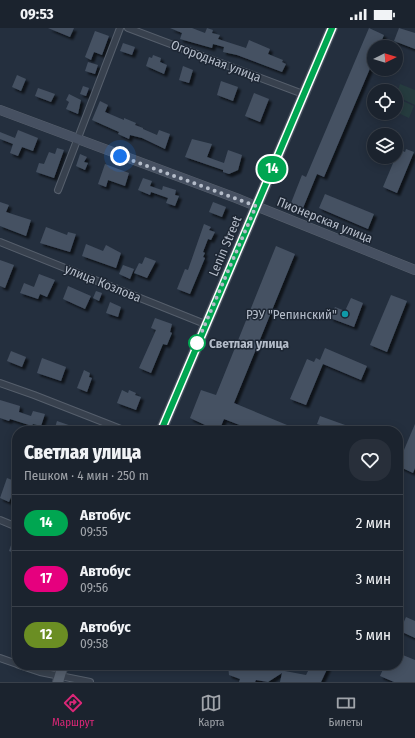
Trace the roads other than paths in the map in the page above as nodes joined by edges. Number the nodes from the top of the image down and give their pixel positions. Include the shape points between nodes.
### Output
1 (120, 28) edge
2 (128, 28) edge
3 (332, 28) edge
4 (303, 94) junction
5 (0, 110) edge
6 (77, 140) junction
7 (58, 190) dead end
8 (256, 206) junction
9 (0, 242) edge
10 (415, 270) edge
11 (205, 324) junction
12 (0, 383) edge
13 (113, 426) edge
14 (163, 426) edge
15 (0, 520) edge
16 (12, 525) edge
17 (0, 658) edge
18 (12, 663) edge
19 (33, 670) edge
20 (59, 679) edge
21 (90, 682) edge

1 - 6 street
2 - 4 street, Огородная улица
3 - 4 main road, Lenin Street
4 - 8 main road, Lenin Street
5 - 6 street, Пионерская улица
6 - 7 street
6 - 8 street, Пионерская улица
8 - 10 street, Пионерская улица
8 - 11 main road, Lenin Street
9 - 11 street, улица Козлова
11 - 14 main road, Lenin Street
12 - 13 street
15 - 16 street
17 - 18 street
19 - 20 street
20 - 21 street

